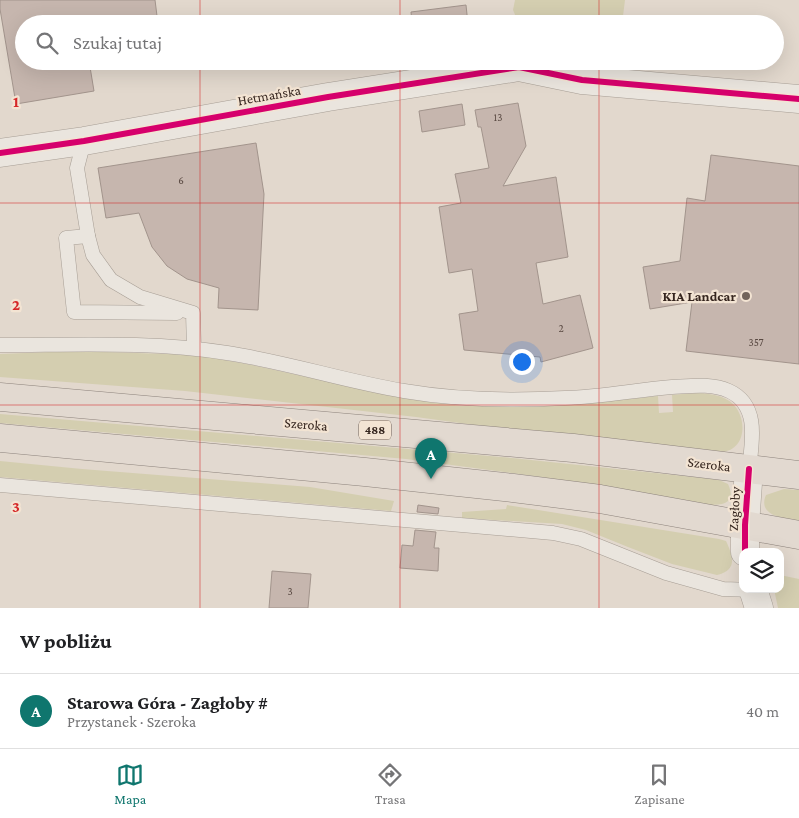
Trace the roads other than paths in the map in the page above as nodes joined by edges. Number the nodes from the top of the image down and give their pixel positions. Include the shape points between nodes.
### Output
1 (500, 70) edge
2 (533, 70) edge
3 (799, 99) edge
4 (84, 141) junction
5 (0, 153) edge
6 (88, 236) junction
7 (193, 313) junction
8 (0, 344) edge
9 (194, 348) junction
10 (0, 397) edge
11 (0, 438) edge
12 (749, 468) junction
13 (799, 475) edge
14 (0, 485) edge
15 (799, 536) edge
16 (745, 539) edge
17 (755, 596) edge

1 - 4 street, Hetmańska
2 - 3 street, Hetmańska via 582,80
4 - 5 street, Hetmańska
4 - 6 lane via 77,168
6 - 7 lane via 93,255 112,280 140,297
6 - 7 lane via 66,238 74,312
7 - 9 lane
8 - 9 lane, Szeroka
9 - 12 lane, Szeroka via 283,363 367,384 455,397 521,400 656,388 714,387 735,395 748,410 753,434
10 - 12 main road, Szeroka / 488 via 573,448
11 - 16 main road via 365,472 600,499
12 - 13 main road, 488
12 - 16 street, Zagłoby
14 - 17 lane via 553,533 581,539 666,573
15 - 16 main road

